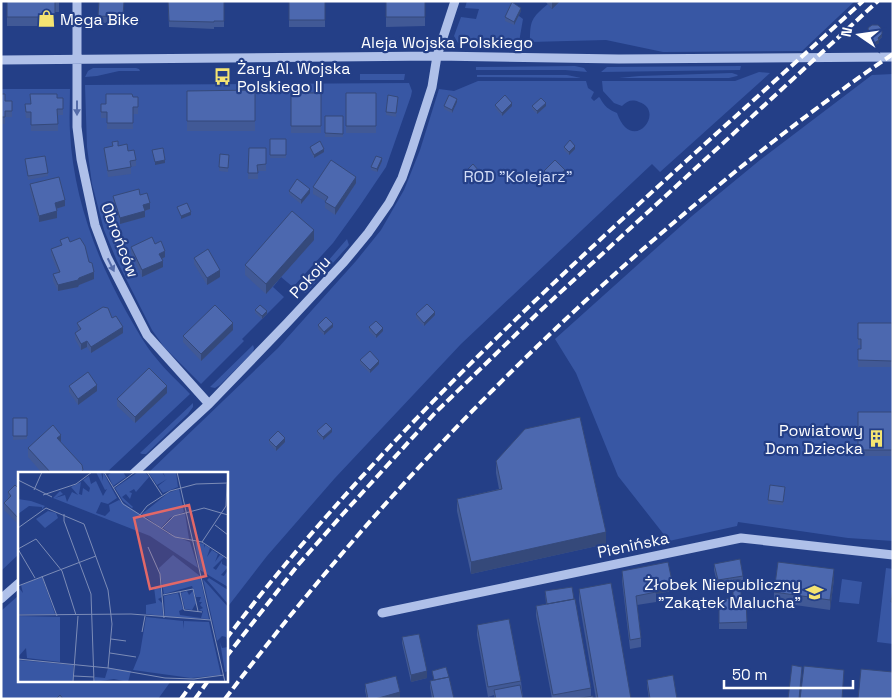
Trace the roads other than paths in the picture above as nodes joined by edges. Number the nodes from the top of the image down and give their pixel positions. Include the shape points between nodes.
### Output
1 (77, 1) edge
2 (455, 1) edge
3 (437, 56) junction
4 (893, 57) edge
5 (77, 59) junction
6 (1, 60) edge
7 (209, 404) junction
8 (135, 472) edge
9 (893, 555) edge
10 (18, 583) edge
11 (1, 599) edge
12 (382, 613) dead end

1 - 5 street, Obrońców
2 - 3 street, Pokoju
3 - 4 street, Aleja Wojska Polskiego via 619,59
3 - 5 street, Aleja Wojska Polskiego
3 - 7 street, Pokoju via 432,87 412,149 389,203 344,262
5 - 6 street, Aleja Wojska Polskiego
5 -> 7 street, Obrońców via 80,159 90,210 105,252 147,335
7 - 8 street, Pokoju
9 - 12 street, Pienińska via 741,538
10 - 11 street

